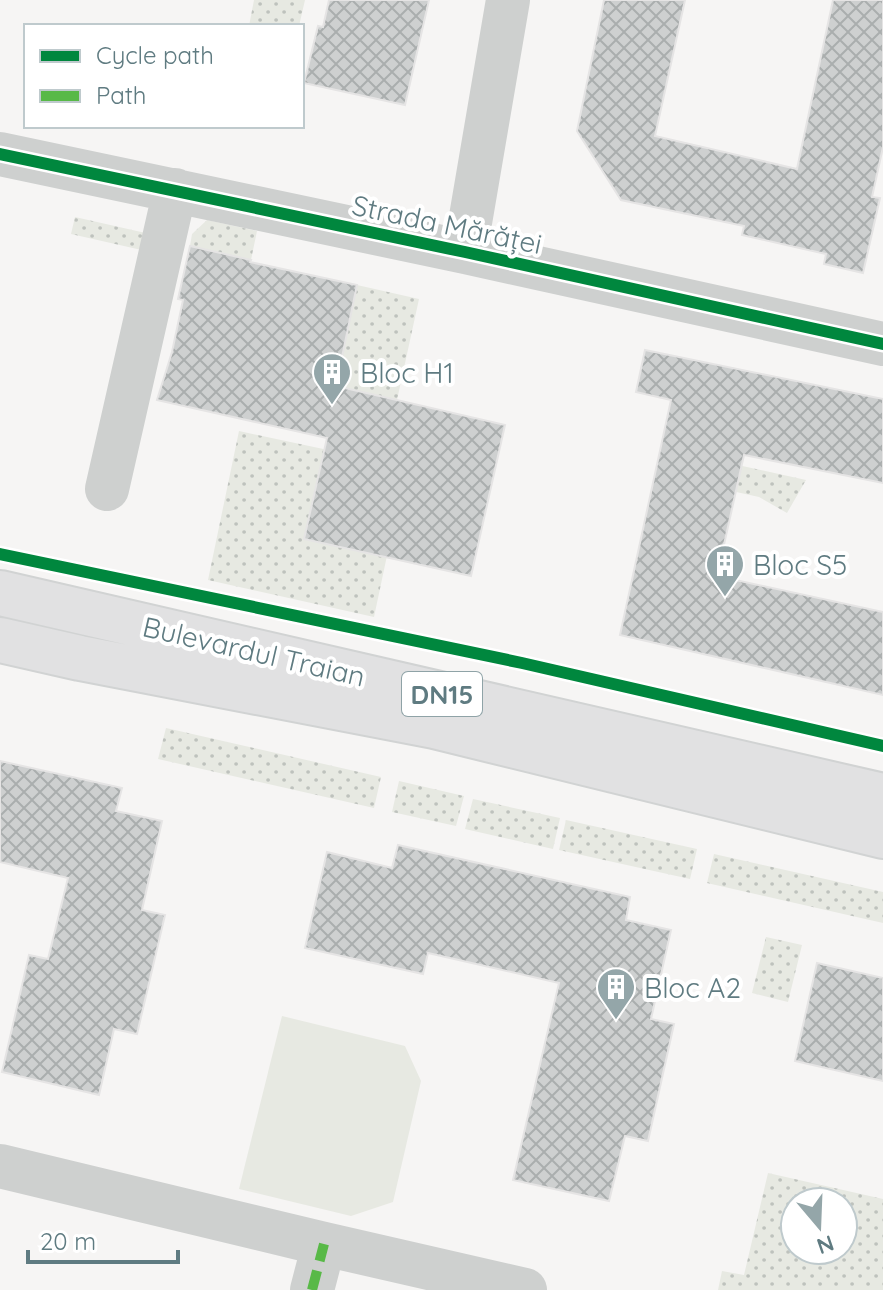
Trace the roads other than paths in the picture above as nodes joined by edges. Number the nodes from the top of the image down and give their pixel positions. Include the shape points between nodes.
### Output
1 (508, 0) edge
2 (0, 154) edge
3 (175, 190) junction
4 (465, 252) junction
5 (883, 344) edge
6 (107, 489) dead end
7 (0, 593) edge
8 (0, 640) edge
9 (883, 796) edge
10 (883, 836) edge
11 (0, 1166) edge
12 (324, 1244) junction
13 (312, 1290) edge
14 (525, 1290) edge

1 - 4 street
2 - 3 street, Strada Mărăței
3 - 4 street, Strada Mărăței
3 - 6 street
4 - 5 street, Strada Mărăței
7 - 9 main road, Bulevardul Traian / DN15
8 - 10 main road, Bulevardul Traian / DN15 via 434,726
11 - 12 street
12 - 13 street
12 - 14 street

